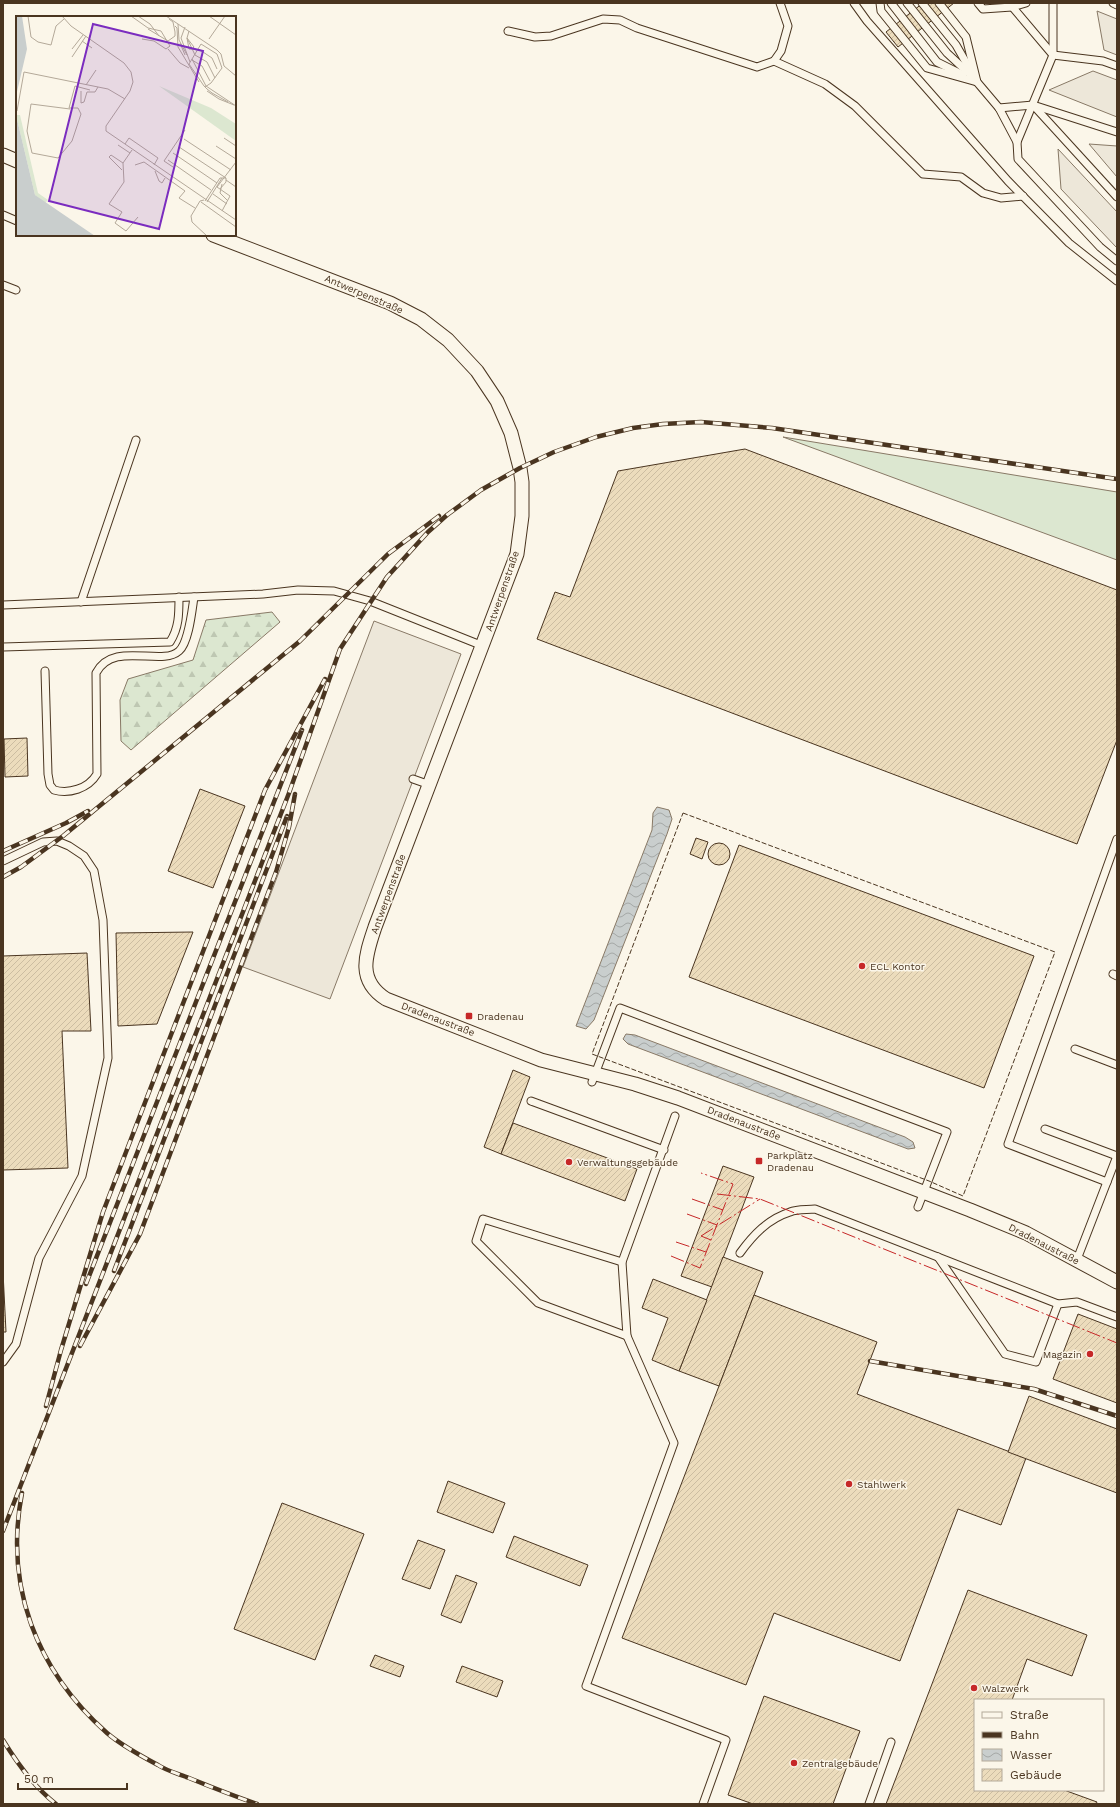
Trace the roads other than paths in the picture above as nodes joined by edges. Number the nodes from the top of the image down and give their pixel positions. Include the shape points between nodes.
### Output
1 (780, 3) edge
2 (854, 3) edge
3 (880, 3) edge
4 (891, 3) edge
5 (907, 3) edge
6 (922, 3) edge
7 (939, 3) edge
8 (978, 3) edge
9 (996, 3) edge
10 (1026, 3) edge
11 (1053, 3) edge
12 (1113, 3) edge
13 (1012, 4) edge
14 (1117, 5) edge
15 (508, 31) dead end
16 (1053, 55) junction
17 (774, 61) junction
18 (1117, 66) edge
19 (977, 82) junction
20 (1033, 105) junction
21 (999, 108) junction
22 (1117, 132) edge
23 (1017, 142) junction
24 (3, 156) edge
25 (16, 161) edge
26 (1023, 196) junction
27 (1117, 198) edge
28 (3, 216) edge
29 (16, 221) edge
30 (216, 236) edge
31 (1117, 261) edge
32 (1117, 281) edge
33 (3, 285) edge
34 (16, 290) dead end
35 (136, 440) dead end
36 (194, 597) junction
37 (179, 598) junction
38 (81, 602) junction
39 (3, 605) edge
40 (482, 646) junction
41 (3, 647) edge
42 (46, 671) dead end
43 (413, 779) dead end
44 (430, 785) junction
45 (1117, 839) edge
46 (3, 861) edge
47 (368, 980) joint
48 (1074, 1049) dead end
49 (1117, 1065) edge
50 (593, 1078) junction
51 (531, 1101) dead end
52 (675, 1116) dead end
53 (1045, 1129) dead end
54 (664, 1150) junction
55 (1117, 1156) edge
56 (1107, 1182) junction
57 (924, 1192) junction
58 (918, 1207) dead end
59 (740, 1253) dead end
60 (938, 1257) junction
61 (622, 1262) junction
62 (1076, 1264) junction
63 (1117, 1282) edge
64 (1058, 1304) junction
65 (1117, 1317) edge
66 (627, 1336) junction
67 (3, 1362) edge
68 (891, 1742) dead end
69 (703, 1804) edge
70 (869, 1804) edge

1 - 17 lane via 788,26 781,52
2 - 26 lane via 867,22
3 - 19 lane via 881,11 927,68
4 - 19 lane via 937,62
5 - 19 lane via 947,53
6 - 19 lane via 956,45
7 - 19 lane via 966,36
8 - 13 lane via 983,9
9 - 13 lane
10 - 13 lane
11 - 16 lane
12 - 14 lane
13 - 16 lane
15 - 17 lane via 536,37 551,36 603,19 620,20 637,28 758,67
16 - 18 lane via 1103,61
16 - 20 lane
17 - 26 lane via 825,84 855,106 923,174 961,177 984,193 1001,198
19 - 21 lane
20 - 21 lane
20 - 22 lane
20 - 23 lane
20 - 27 lane
21 - 23 lane
23 - 31 lane via 1018,159 1100,247
24 - 25 street
26 - 32 lane via 1075,248
28 - 29 lane
30 - 40 street, Antwerpenstraße via 383,300 422,319 448,340 477,371 497,401 511,434 520,468 522,516 517,554
33 - 34 lane
35 - 38 lane
36 - 37 lane
36 - 40 lane via 298,590 334,591 370,601
36 - 42 lane via 192,615 179,651 169,655 117,657 100,665 96,678 97,774 94,780 70,792 54,790 50,785
37 - 38 lane
37 - 41 lane via 177,632 170,642
38 - 39 lane
40 - 44 street, Antwerpenstraße
43 - 44 lane
44 - 47 street, Antwerpenstraße via 368,949
45 - 56 lane via 1008,1144
46 - 67 lane via 50,840 69,846 84,856 94,871 103,920 108,1058 82,1176 39,1258 16,1344
47 - 50 street, Dradenaustraße via 378,994 404,1006
48 - 49 lane
50 - 57 street, Dradenaustraße via 678,1098
50 - 57 lane via 620,1008 947,1132
51 - 54 lane
52 - 54 lane
53 - 55 lane
54 - 61 lane
55 - 56 lane
56 - 62 lane
57 - 58 lane
57 - 62 street, Dradenaustraße via 1026,1233
59 - 60 lane via 754,1234 772,1221 790,1211 815,1209
60 - 64 lane
60 - 64 lane via 1005,1354 1036,1362
61 - 66 lane
61 - 66 lane via 483,1219 476,1242 538,1303
62 - 63 street, Dradenaustraße
64 - 65 lane via 1077,1302
66 - 69 lane via 674,1443 586,1686 726,1740
68 - 70 lane

